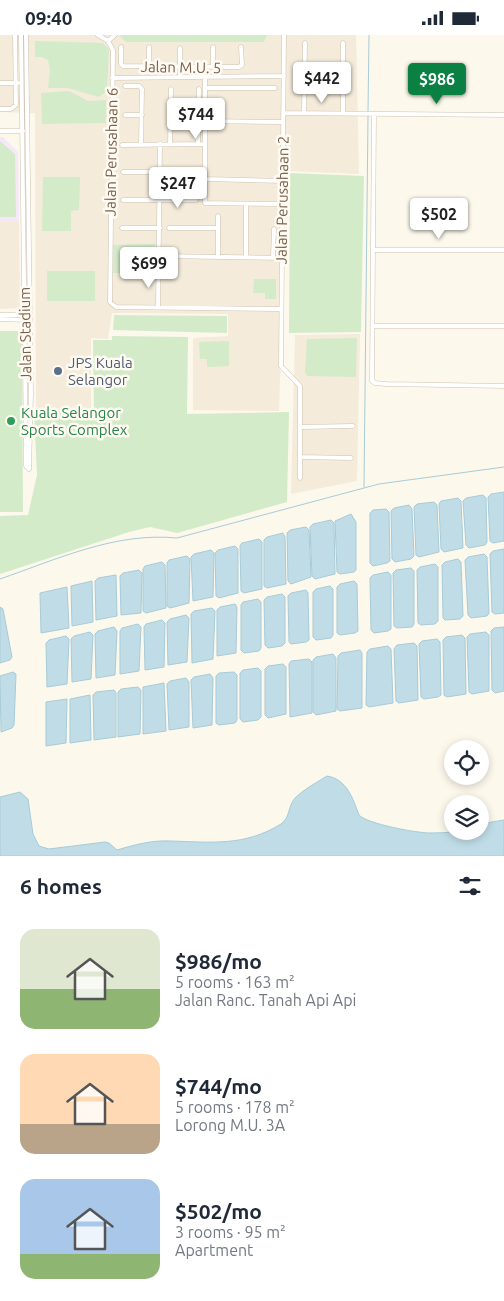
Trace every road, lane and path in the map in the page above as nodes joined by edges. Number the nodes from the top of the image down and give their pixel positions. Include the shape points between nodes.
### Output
1 (15, 35) edge
2 (21, 35) edge
3 (26, 35) edge
4 (98, 35) edge
5 (115, 35) edge
6 (284, 35) edge
7 (108, 41) junction
8 (305, 43) dead end
9 (343, 43) dead end
10 (121, 47) dead end
11 (149, 47) dead end
12 (213, 47) dead end
13 (241, 47) dead end
14 (180, 48) dead end
15 (149, 67) junction
16 (180, 67) junction
17 (213, 67) junction
18 (284, 75) junction
19 (180, 77) junction
20 (205, 77) junction
21 (112, 78) junction
22 (0, 83) edge
23 (16, 83) junction
24 (24, 83) junction
25 (125, 86) dead end
26 (205, 88) junction
27 (275, 88) dead end
28 (171, 89) dead end
29 (199, 89) dead end
30 (0, 109) edge
31 (283, 113) junction
32 (304, 113) junction
33 (343, 113) junction
34 (372, 114) junction
35 (125, 115) dead end
36 (142, 115) junction
37 (504, 115) edge
38 (205, 121) junction
39 (283, 122) junction
40 (0, 131) edge
41 (25, 131) junction
42 (142, 144) junction
43 (160, 144) junction
44 (170, 144) junction
45 (198, 144) junction
46 (205, 144) junction
47 (122, 145) dead end
48 (124, 172) dead end
49 (160, 172) junction
50 (196, 172) dead end
51 (205, 179) junction
52 (283, 181) junction
53 (123, 200) dead end
54 (160, 200) junction
55 (196, 200) dead end
56 (246, 204) junction
57 (282, 204) junction
58 (218, 216) dead end
59 (160, 228) junction
60 (169, 228) dead end
61 (218, 228) junction
62 (122, 229) dead end
63 (274, 229) dead end
64 (374, 250) junction
65 (504, 250) edge
66 (160, 256) junction
67 (218, 257) junction
68 (246, 257) junction
69 (273, 258) junction
70 (282, 258) junction
71 (158, 307) junction
72 (281, 309) junction
73 (0, 315) edge
74 (27, 317) junction
75 (0, 319) edge
76 (504, 326) edge
77 (374, 327) junction
78 (504, 386) edge
79 (353, 426) dead end
80 (300, 427) junction
81 (300, 457) junction
82 (351, 458) dead end
83 (300, 478) dead end

1 - 23 street
2 - 24 street, Jalan Stadium
3 - 24 street, Jalan Stadium
4 - 7 street
5 - 7 street
6 - 18 street, Jalan Perusahaan 2
7 - 21 street, Jalan Perusahaan 6 via 113,50
8 - 32 street
9 - 33 street
10 - 15 street, Jalan M.U. 5 via 122,65
11 - 15 street
12 - 17 street
13 - 17 street, Jalan M.U. 5 via 241,67
14 - 16 street
15 - 16 street, Jalan M.U. 5
16 - 17 street, Jalan M.U. 5
16 - 19 street
18 - 20 street
18 - 31 street, Jalan Perusahaan 2
19 - 20 street
19 - 21 street
20 - 26 street
21 - 71 street, Jalan Perusahaan 6 via 109,300 116,307
22 - 23 street
23 - 24 street
23 - 30 street via 14,108
24 - 41 street, Jalan Stadium
25 - 36 street via 142,89
26 - 27 street
26 - 38 street
28 - 44 street
29 - 45 street
31 - 32 street
31 - 39 street, Jalan Perusahaan 2
32 - 33 street
33 - 34 street
34 - 37 street
34 - 64 street
35 - 36 street
36 - 42 street
38 - 39 street
38 - 46 street
39 - 52 street, Jalan Perusahaan 2
40 - 41 street
41 - 74 street, Jalan Stadium
42 - 43 street
42 - 47 street
43 - 44 street
43 - 49 street
44 - 45 street
45 - 46 street
46 - 51 street
48 - 49 street
49 - 50 street
49 - 54 street
51 - 52 street
51 - 56 street via 205,203
52 - 57 street, Jalan Perusahaan 2
53 - 54 street
54 - 55 street
54 - 59 street
56 - 57 street
56 - 68 street
57 - 70 street, Jalan Perusahaan 2
58 - 61 street
59 - 62 street
59 - 66 street
60 - 61 street
61 - 67 street
63 - 69 street
64 - 65 street
64 - 77 street
66 - 67 street
66 - 71 street
67 - 68 street
68 - 69 street
69 - 70 street
70 - 72 street, Jalan Perusahaan 2
71 - 72 street
72 - 80 street, Jalan Perusahaan 2 via 281,366 300,386
73 - 74 street
74 - 74 street, Jalan Stadium via 29,469 26,466
74 - 75 street
76 - 77 street
77 - 78 street via 374,383
79 - 80 street
80 - 81 street
81 - 82 street
81 - 83 street

